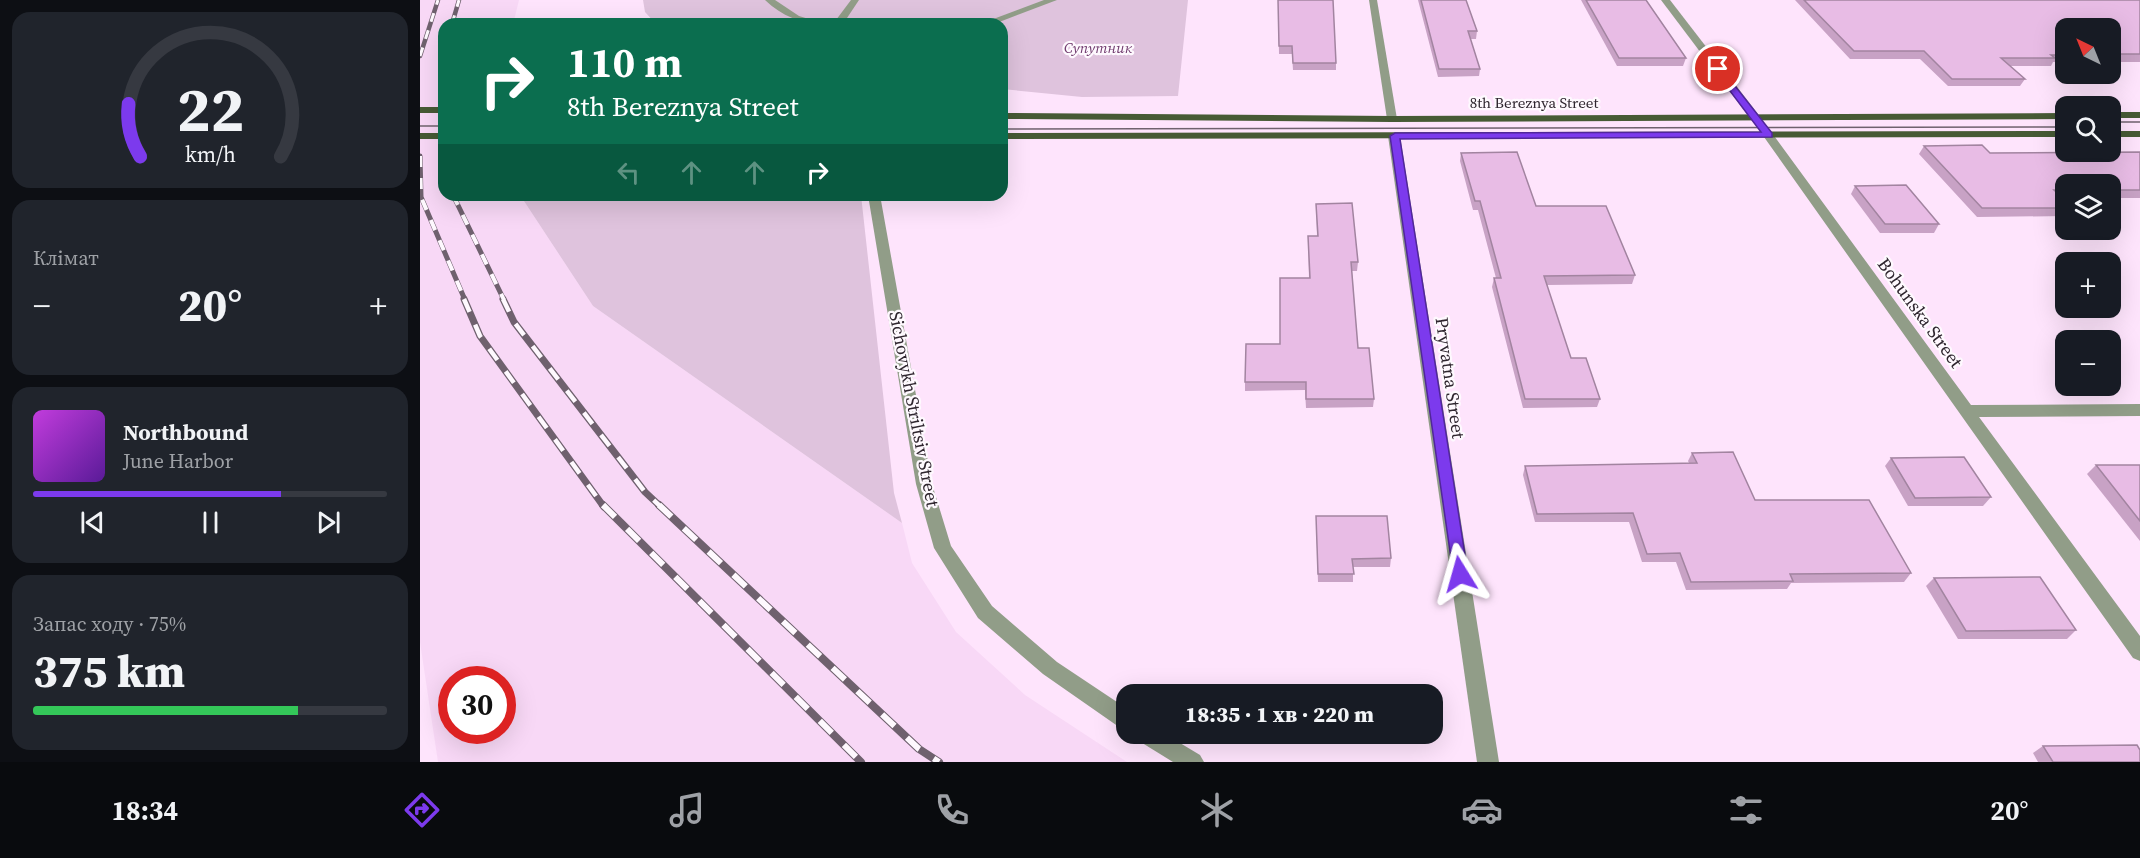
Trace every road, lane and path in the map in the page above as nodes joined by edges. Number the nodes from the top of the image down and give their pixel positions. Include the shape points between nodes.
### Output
1 (769, 0) edge
2 (855, 0) edge
3 (1053, 0) edge
4 (1373, 0) edge
5 (1665, 0) edge
6 (796, 18) edge
7 (842, 18) edge
8 (1002, 18) edge
9 (420, 110) edge
10 (438, 110) edge
11 (2140, 115) edge
12 (1008, 116) edge
13 (1754, 116) junction
14 (2055, 116) edge
15 (2121, 116) edge
16 (1392, 119) junction
17 (2055, 134) edge
18 (2121, 134) edge
19 (2140, 134) edge
20 (1768, 135) junction
21 (420, 136) edge
22 (438, 136) edge
23 (1008, 136) edge
24 (1395, 136) junction
25 (875, 201) edge
26 (2140, 410) edge
27 (1967, 411) junction
28 (2140, 652) edge
29 (1116, 713) edge
30 (1163, 744) edge
31 (1193, 762) edge
32 (1488, 762) edge

1 - 6 street
2 - 7 street
3 - 8 street
4 - 16 street, Pryvatna Street
5 - 13 street, Bohunska Street
9 - 10 main road
11 - 15 main road
12 - 16 main road, 8th Bereznya Street
13 - 14 main road, 8th Bereznya Street
13 - 16 main road, 8th Bereznya Street
13 - 20 main road, Bohunska Street
16 - 24 main road, Pryvatna Street
17 - 20 main road, 8th Bereznya Street
18 - 19 main road
20 - 24 main road, 8th Bereznya Street
20 - 27 street, Bohunska Street
21 - 22 main road
23 - 24 main road, 8th Bereznya Street
24 - 32 street, Pryvatna Street
25 - 29 street, Sichovykh Striltsiv Street via 924,484 943,548 985,612 1050,668
26 - 27 street
27 - 28 street, Bohunska Street
30 - 31 street

